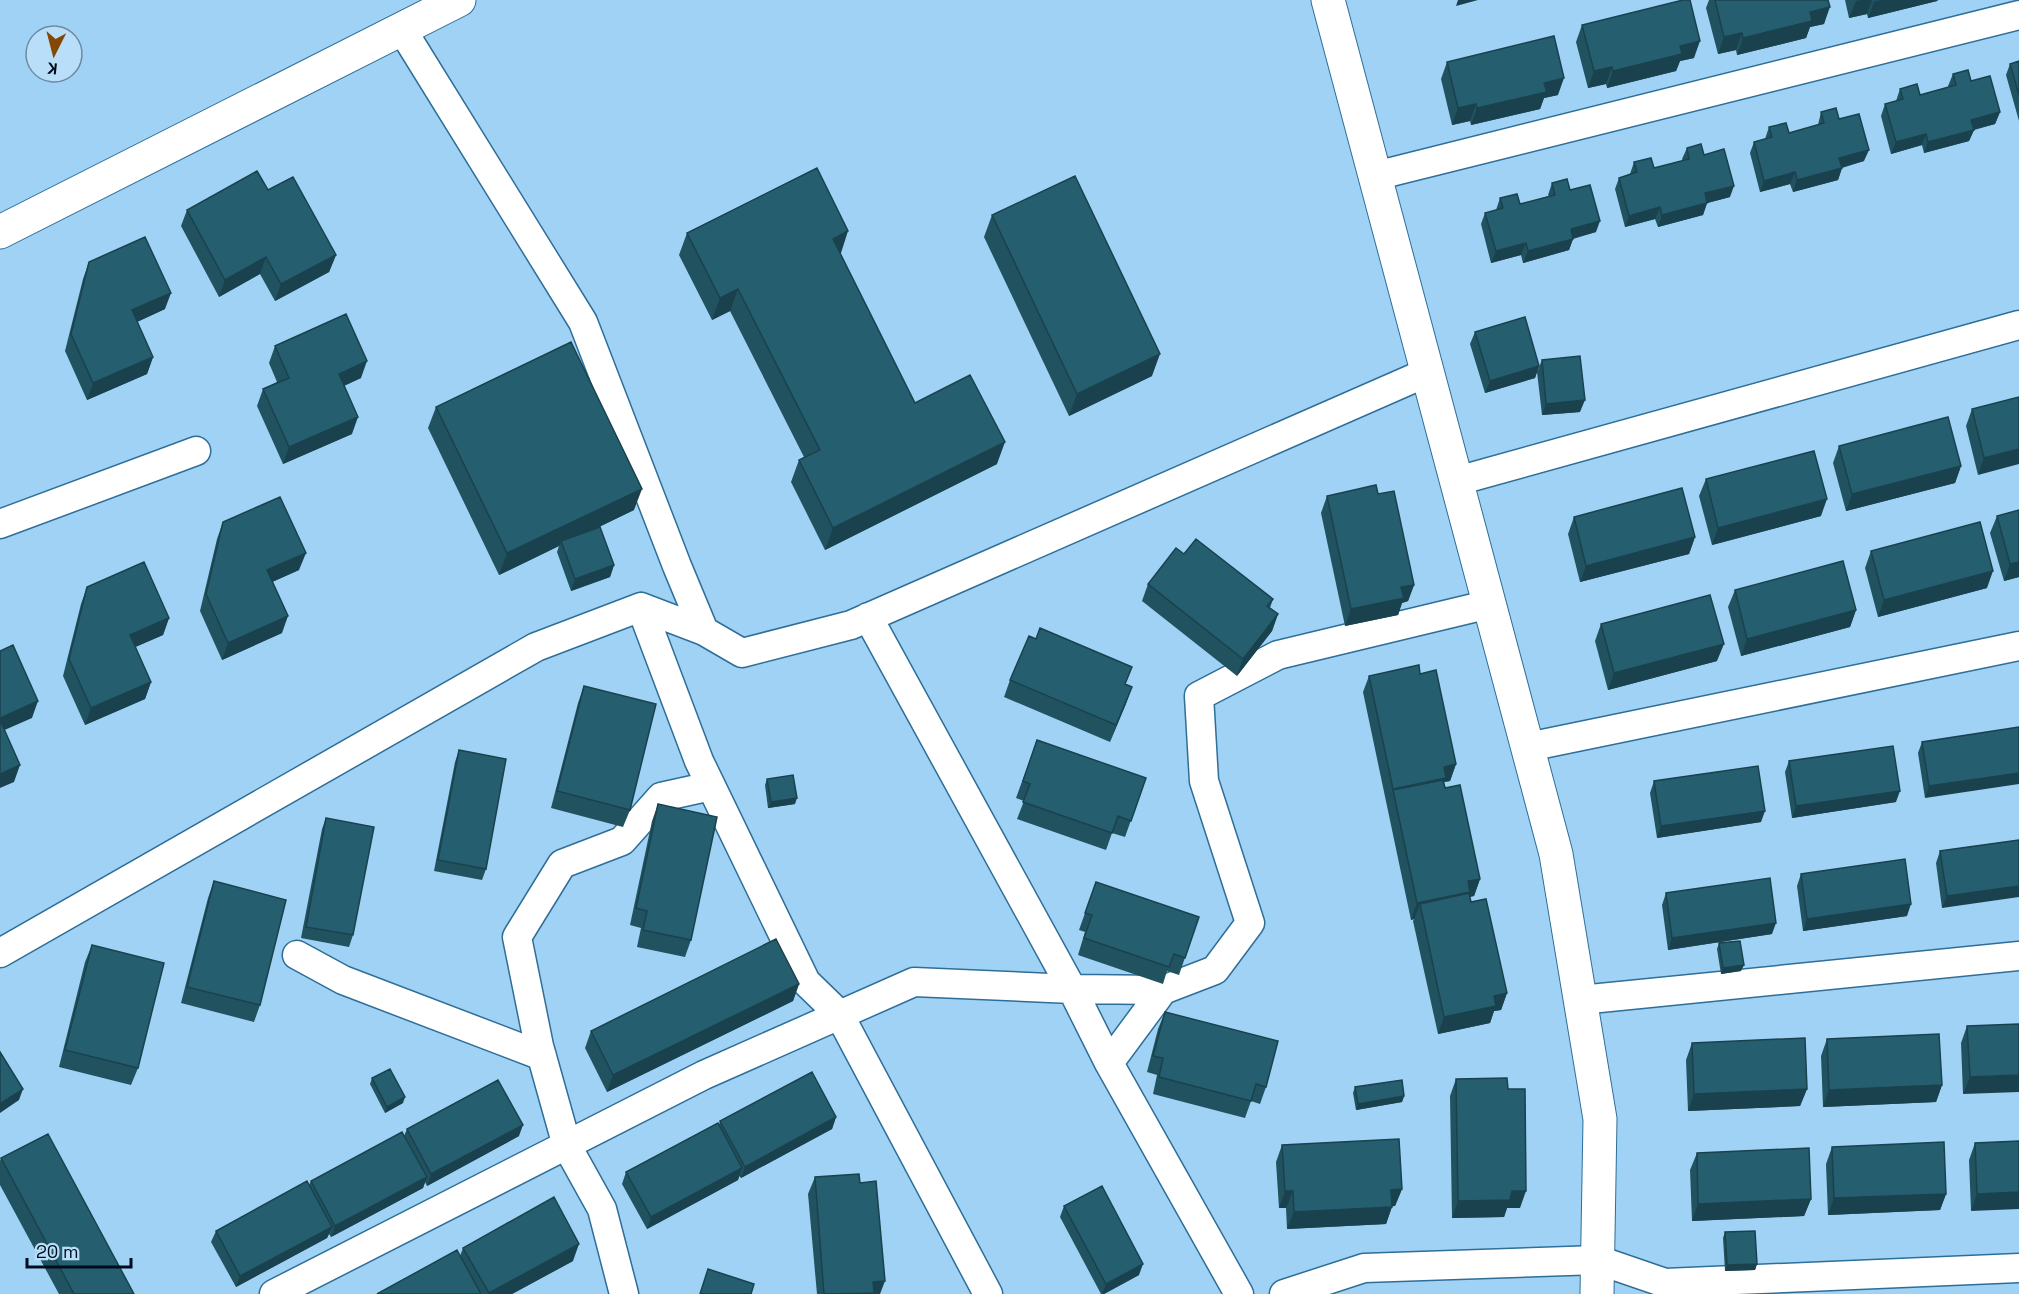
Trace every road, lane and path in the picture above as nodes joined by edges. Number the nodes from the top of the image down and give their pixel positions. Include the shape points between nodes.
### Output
1 (459, 0) edge
2 (1328, 0) edge
3 (2019, 15) edge
4 (401, 28) junction
5 (1375, 176) junction
6 (0, 232) edge
7 (2019, 325) edge
8 (1428, 372) junction
9 (196, 451) dead end
10 (1456, 481) junction
11 (0, 524) edge
12 (1490, 604) junction
13 (642, 607) junction
14 (868, 617) junction
15 (704, 631) junction
16 (2019, 646) edge
17 (1528, 747) junction
18 (711, 786) junction
19 (0, 953) edge
20 (297, 955) dead end
21 (2019, 956) edge
22 (1072, 989) junction
23 (1164, 990) junction
24 (1580, 1000) junction
25 (839, 1014) junction
26 (542, 1056) junction
27 (1109, 1063) junction
28 (567, 1146) junction
29 (1598, 1260) junction
30 (2019, 1268) edge
31 (274, 1294) edge
32 (624, 1294) edge
33 (988, 1294) edge
34 (1239, 1294) edge
35 (1284, 1294) edge
36 (1597, 1294) edge

1 - 4 street
2 - 5 street
3 - 5 street
4 - 6 street
4 - 15 street via 583,321
5 - 8 street
7 - 10 street
8 - 10 street
8 - 14 street
9 - 11 street
10 - 12 street
12 - 17 street
12 - 23 street via 1278,655 1199,696 1204,781 1250,923 1215,970
13 - 15 street
13 - 18 street
13 - 19 street via 536,647
14 - 15 street via 851,625 742,653
14 - 22 street
16 - 17 street
17 - 24 street via 1556,854
18 - 25 street via 806,981
18 - 26 street via 661,797 621,841 562,864 517,937
20 - 26 street via 343,980
21 - 24 street
22 - 23 street
22 - 25 street via 914,982
22 - 27 street
23 - 27 street
24 - 29 street via 1600,1119
25 - 28 street via 704,1075
25 - 33 street
26 - 28 street
27 - 34 street
28 - 31 street
28 - 32 street via 602,1209
29 - 30 street via 1665,1283
29 - 35 street via 1364,1268
29 - 36 street

